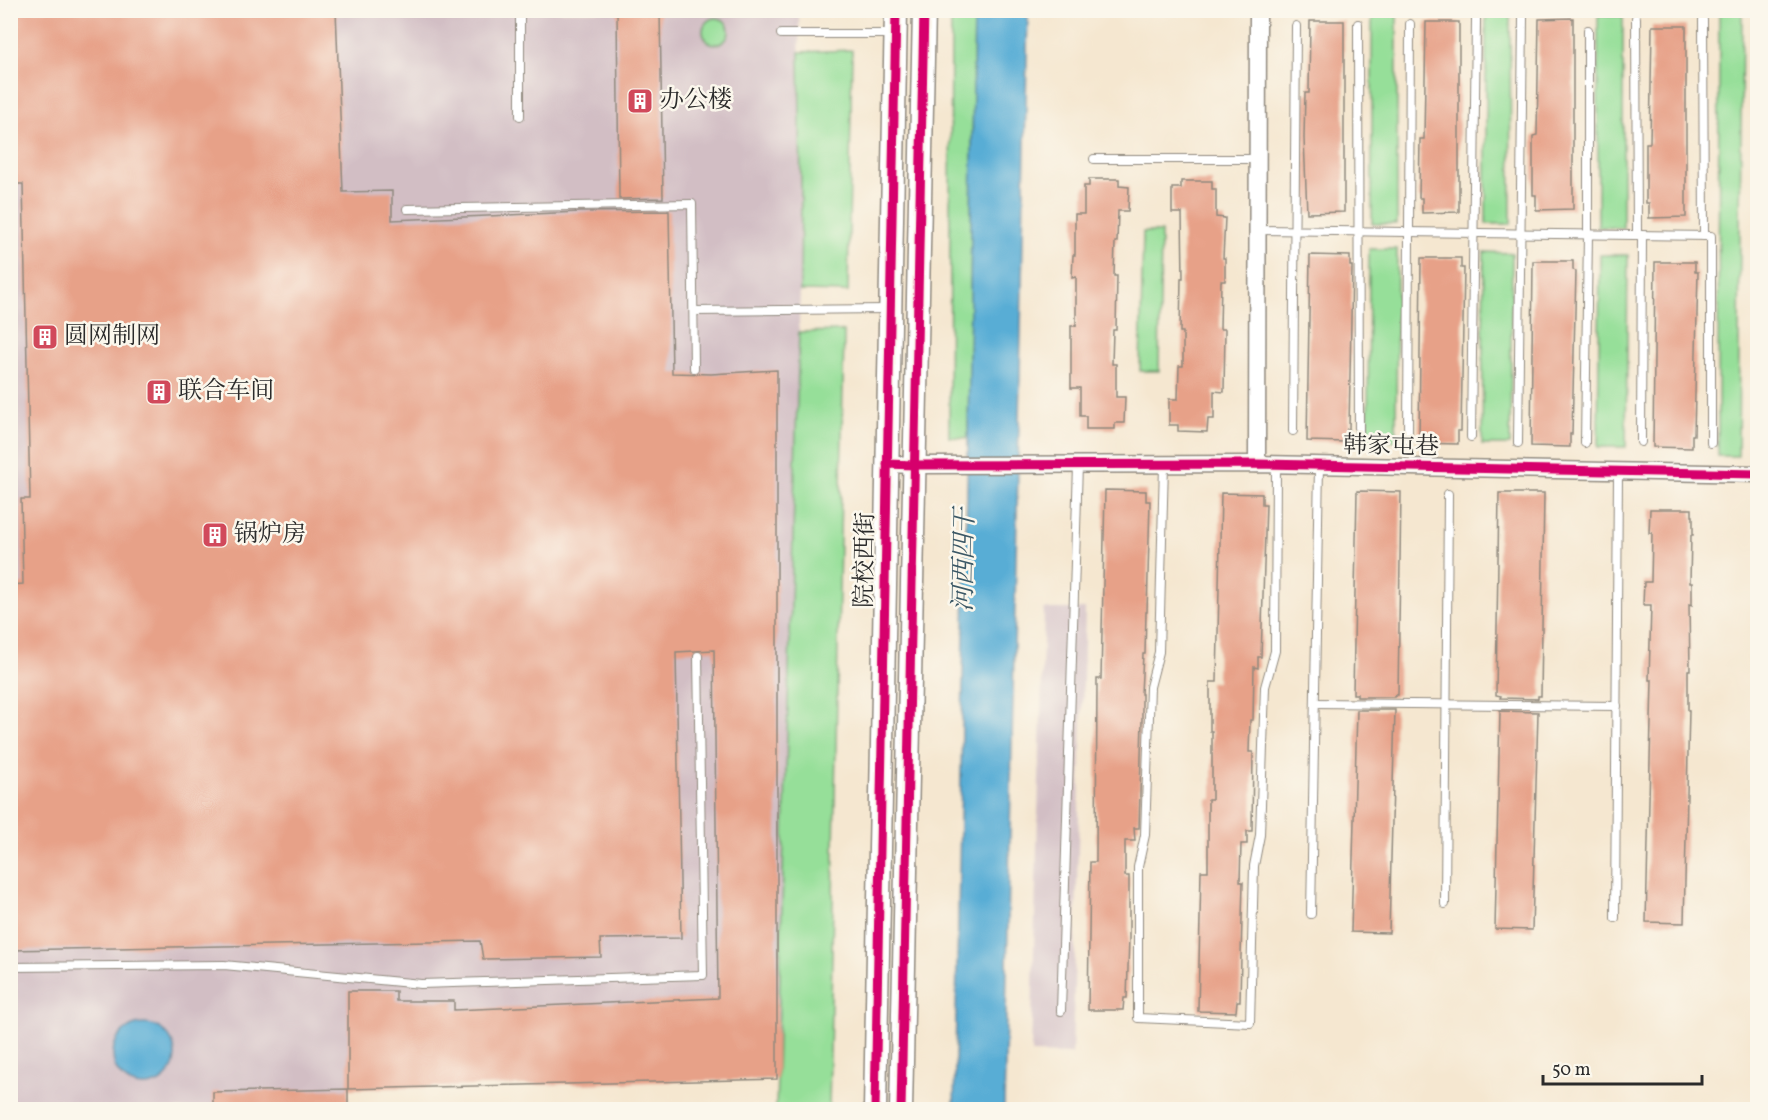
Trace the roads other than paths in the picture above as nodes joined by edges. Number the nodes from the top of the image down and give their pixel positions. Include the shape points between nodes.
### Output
1 (520, 10) edge
2 (896, 10) edge
3 (924, 10) edge
4 (1258, 10) edge
5 (1523, 18) dead end
6 (1636, 18) dead end
7 (1476, 19) dead end
8 (1703, 20) dead end
9 (1358, 24) dead end
10 (1410, 24) dead end
11 (1296, 26) dead end
12 (1588, 30) dead end
13 (781, 34) dead end
14 (896, 34) junction
15 (520, 116) dead end
16 (1094, 159) dead end
17 (1258, 159) junction
18 (407, 209) dead end
19 (1257, 230) junction
20 (1294, 231) junction
21 (1359, 231) junction
22 (1409, 232) junction
23 (1474, 233) junction
24 (1520, 234) junction
25 (1588, 234) junction
26 (1640, 235) junction
27 (1704, 236) junction
28 (890, 309) junction
29 (694, 311) junction
30 (694, 368) dead end
31 (1293, 431) dead end
32 (1471, 437) dead end
33 (1359, 439) dead end
34 (1408, 440) dead end
35 (1641, 442) dead end
36 (1518, 443) dead end
37 (1585, 443) dead end
38 (1711, 443) dead end
39 (887, 464) junction
40 (1257, 464) junction
41 (914, 465) junction
42 (1078, 465) junction
43 (1164, 465) junction
44 (1276, 465) junction
45 (1319, 466) junction
46 (1618, 471) junction
47 (1758, 474) edge
48 (1448, 494) dead end
49 (698, 656) dead end
50 (1315, 704) junction
51 (1446, 705) junction
52 (1617, 706) junction
53 (1445, 904) dead end
54 (1311, 914) dead end
55 (1615, 918) dead end
56 (10, 967) edge
57 (1061, 1011) dead end
58 (875, 1110) edge
59 (901, 1110) edge

1 - 15 lane
2 - 14 main road, 院校西街
3 - 41 main road, 院校西街
4 - 17 street
5 - 24 lane
6 - 26 lane
7 - 23 lane
8 - 27 lane
9 - 21 lane
10 - 22 lane
11 - 20 lane
12 - 25 lane
13 - 14 lane
14 - 28 main road, 院校西街
16 - 17 lane
17 - 19 street
18 - 29 lane via 692,204
19 - 20 lane
19 - 40 street
20 - 21 lane
20 - 31 lane
21 - 22 lane
21 - 33 lane
22 - 23 lane
22 - 34 lane
23 - 24 lane
23 - 32 lane
24 - 25 lane
24 - 36 lane
25 - 26 lane
25 - 37 lane
26 - 27 lane
26 - 35 lane
27 - 38 lane via 1711,236
28 - 29 lane
28 - 39 main road, 院校西街
29 - 30 lane
39 - 41 street
39 - 58 main road, 院校西街
40 - 43 street, 韩家屯巷
40 - 44 street, 韩家屯巷
41 - 42 street, 韩家屯巷
41 - 59 main road, 院校西街
42 - 43 street, 韩家屯巷
42 - 57 lane
43 - 44 lane via 1159,652 1150,687 1145,835 1138,867 1138,1018 1250,1023 1254,866 1260,835 1265,687 1275,651
44 - 45 street, 韩家屯巷
45 - 46 street, 韩家屯巷
45 - 50 lane
46 - 47 street, 韩家屯巷
46 - 52 lane
48 - 51 lane
49 - 56 lane via 702,975 421,984 224,965
50 - 51 lane
50 - 54 lane
51 - 52 lane
51 - 53 lane
52 - 55 lane

